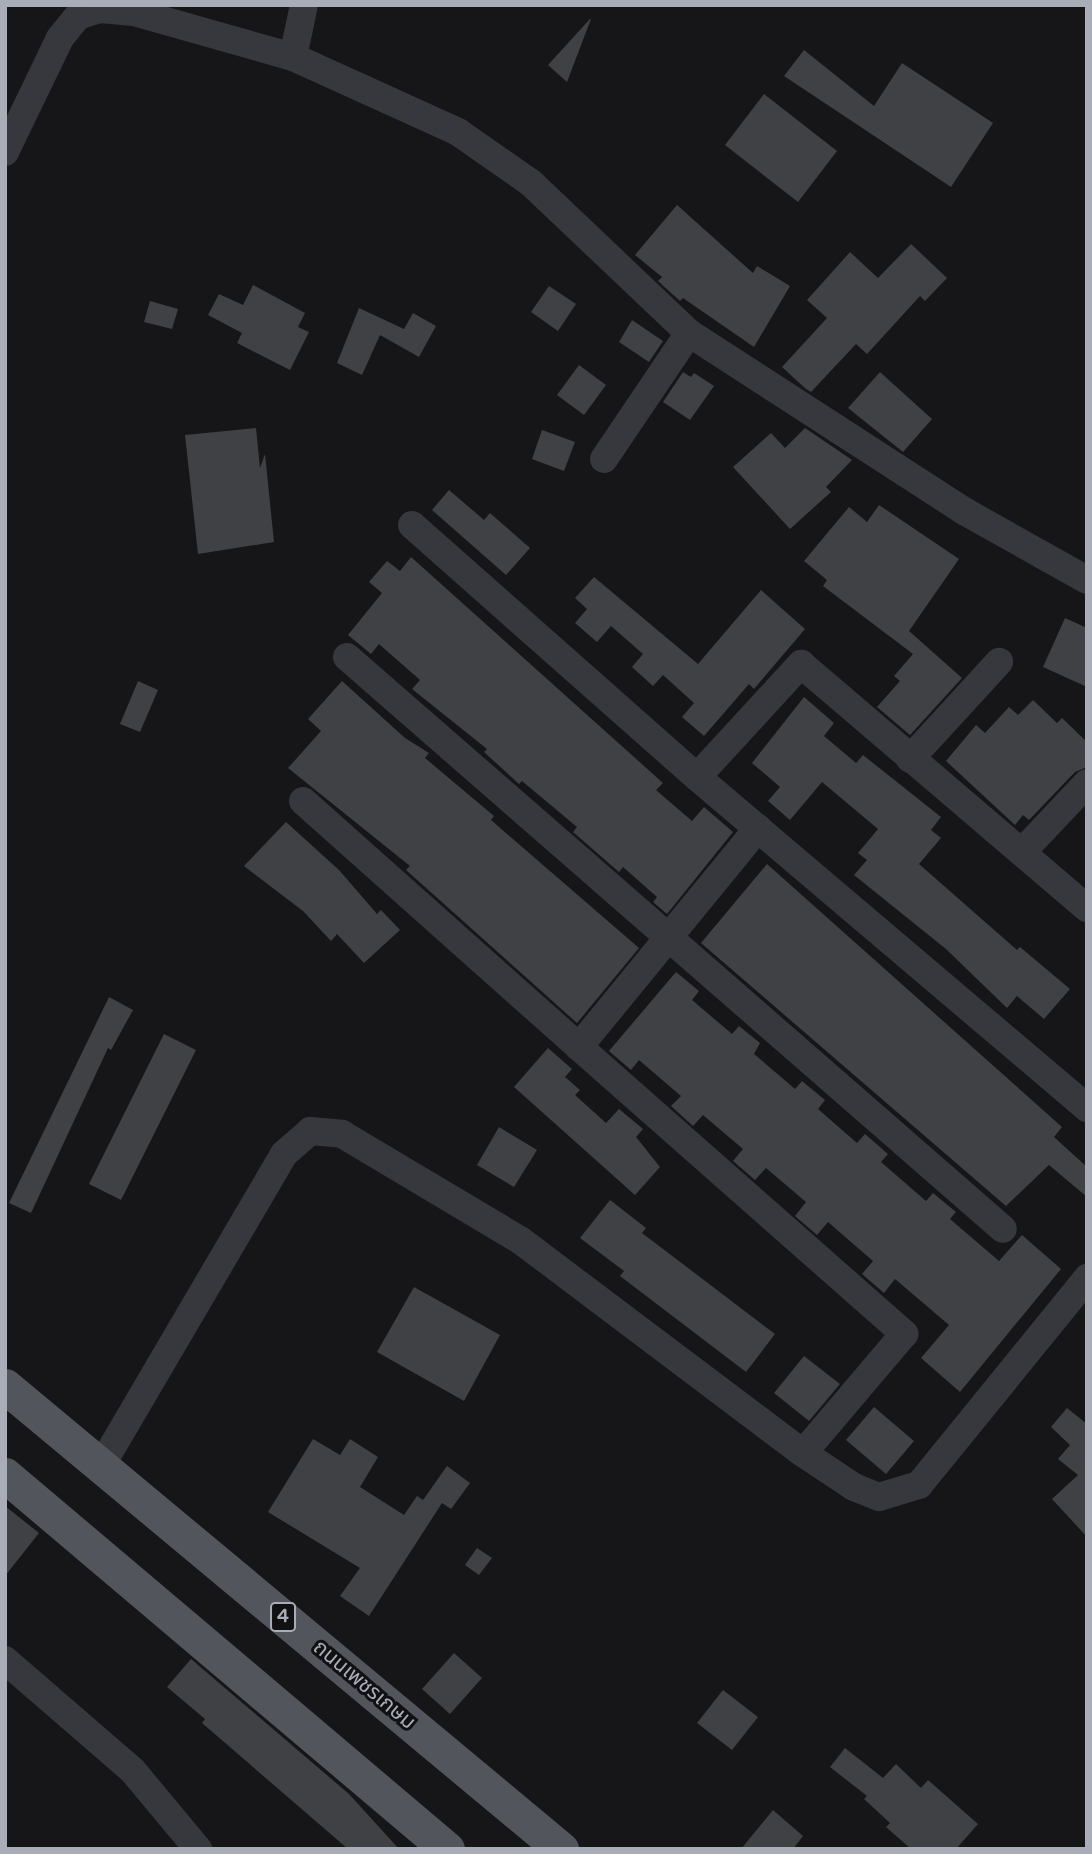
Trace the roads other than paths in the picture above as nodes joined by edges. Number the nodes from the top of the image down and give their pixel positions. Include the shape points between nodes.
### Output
1 (304, 5) edge
2 (293, 57) junction
3 (5, 152) edge
4 (689, 333) junction
5 (604, 459) dead end
6 (412, 525) dead end
7 (1087, 580) edge
8 (347, 657) dead end
9 (999, 662) dead end
10 (910, 759) junction
11 (697, 777) junction
12 (1087, 783) edge
13 (303, 801) dead end
14 (758, 828) junction
15 (1023, 851) junction
16 (1087, 908) edge
17 (665, 936) junction
18 (579, 1047) junction
19 (1087, 1108) edge
20 (1003, 1229) dead end
21 (1087, 1278) edge
22 (5, 1386) edge
23 (803, 1453) junction
24 (101, 1466) junction
25 (5, 1475) edge
26 (5, 1660) edge
27 (198, 1849) edge
28 (447, 1849) edge
29 (562, 1849) edge

1 - 2 street
2 - 3 street via 134,12 100,9 78,16 60,38
2 - 4 street via 458,132 521,176
4 - 5 street
4 - 7 street via 964,511
6 - 11 street
8 - 17 street
9 - 10 street
10 - 11 street via 801,664
10 - 15 street
11 - 14 street
12 - 15 street
13 - 18 street
14 - 17 street
14 - 19 street
15 - 16 street
17 - 18 street
17 - 20 street
18 - 23 street via 904,1334
21 - 23 street via 919,1485 878,1497 854,1487
22 - 24 main road, ถนนเพชรเกษม / 4
23 - 24 street via 520,1240 342,1134 327,1130 310,1131 285,1154
24 - 29 main road, ถนนเพชรเกษม / 4
25 - 28 main road
26 - 27 street via 133,1771

